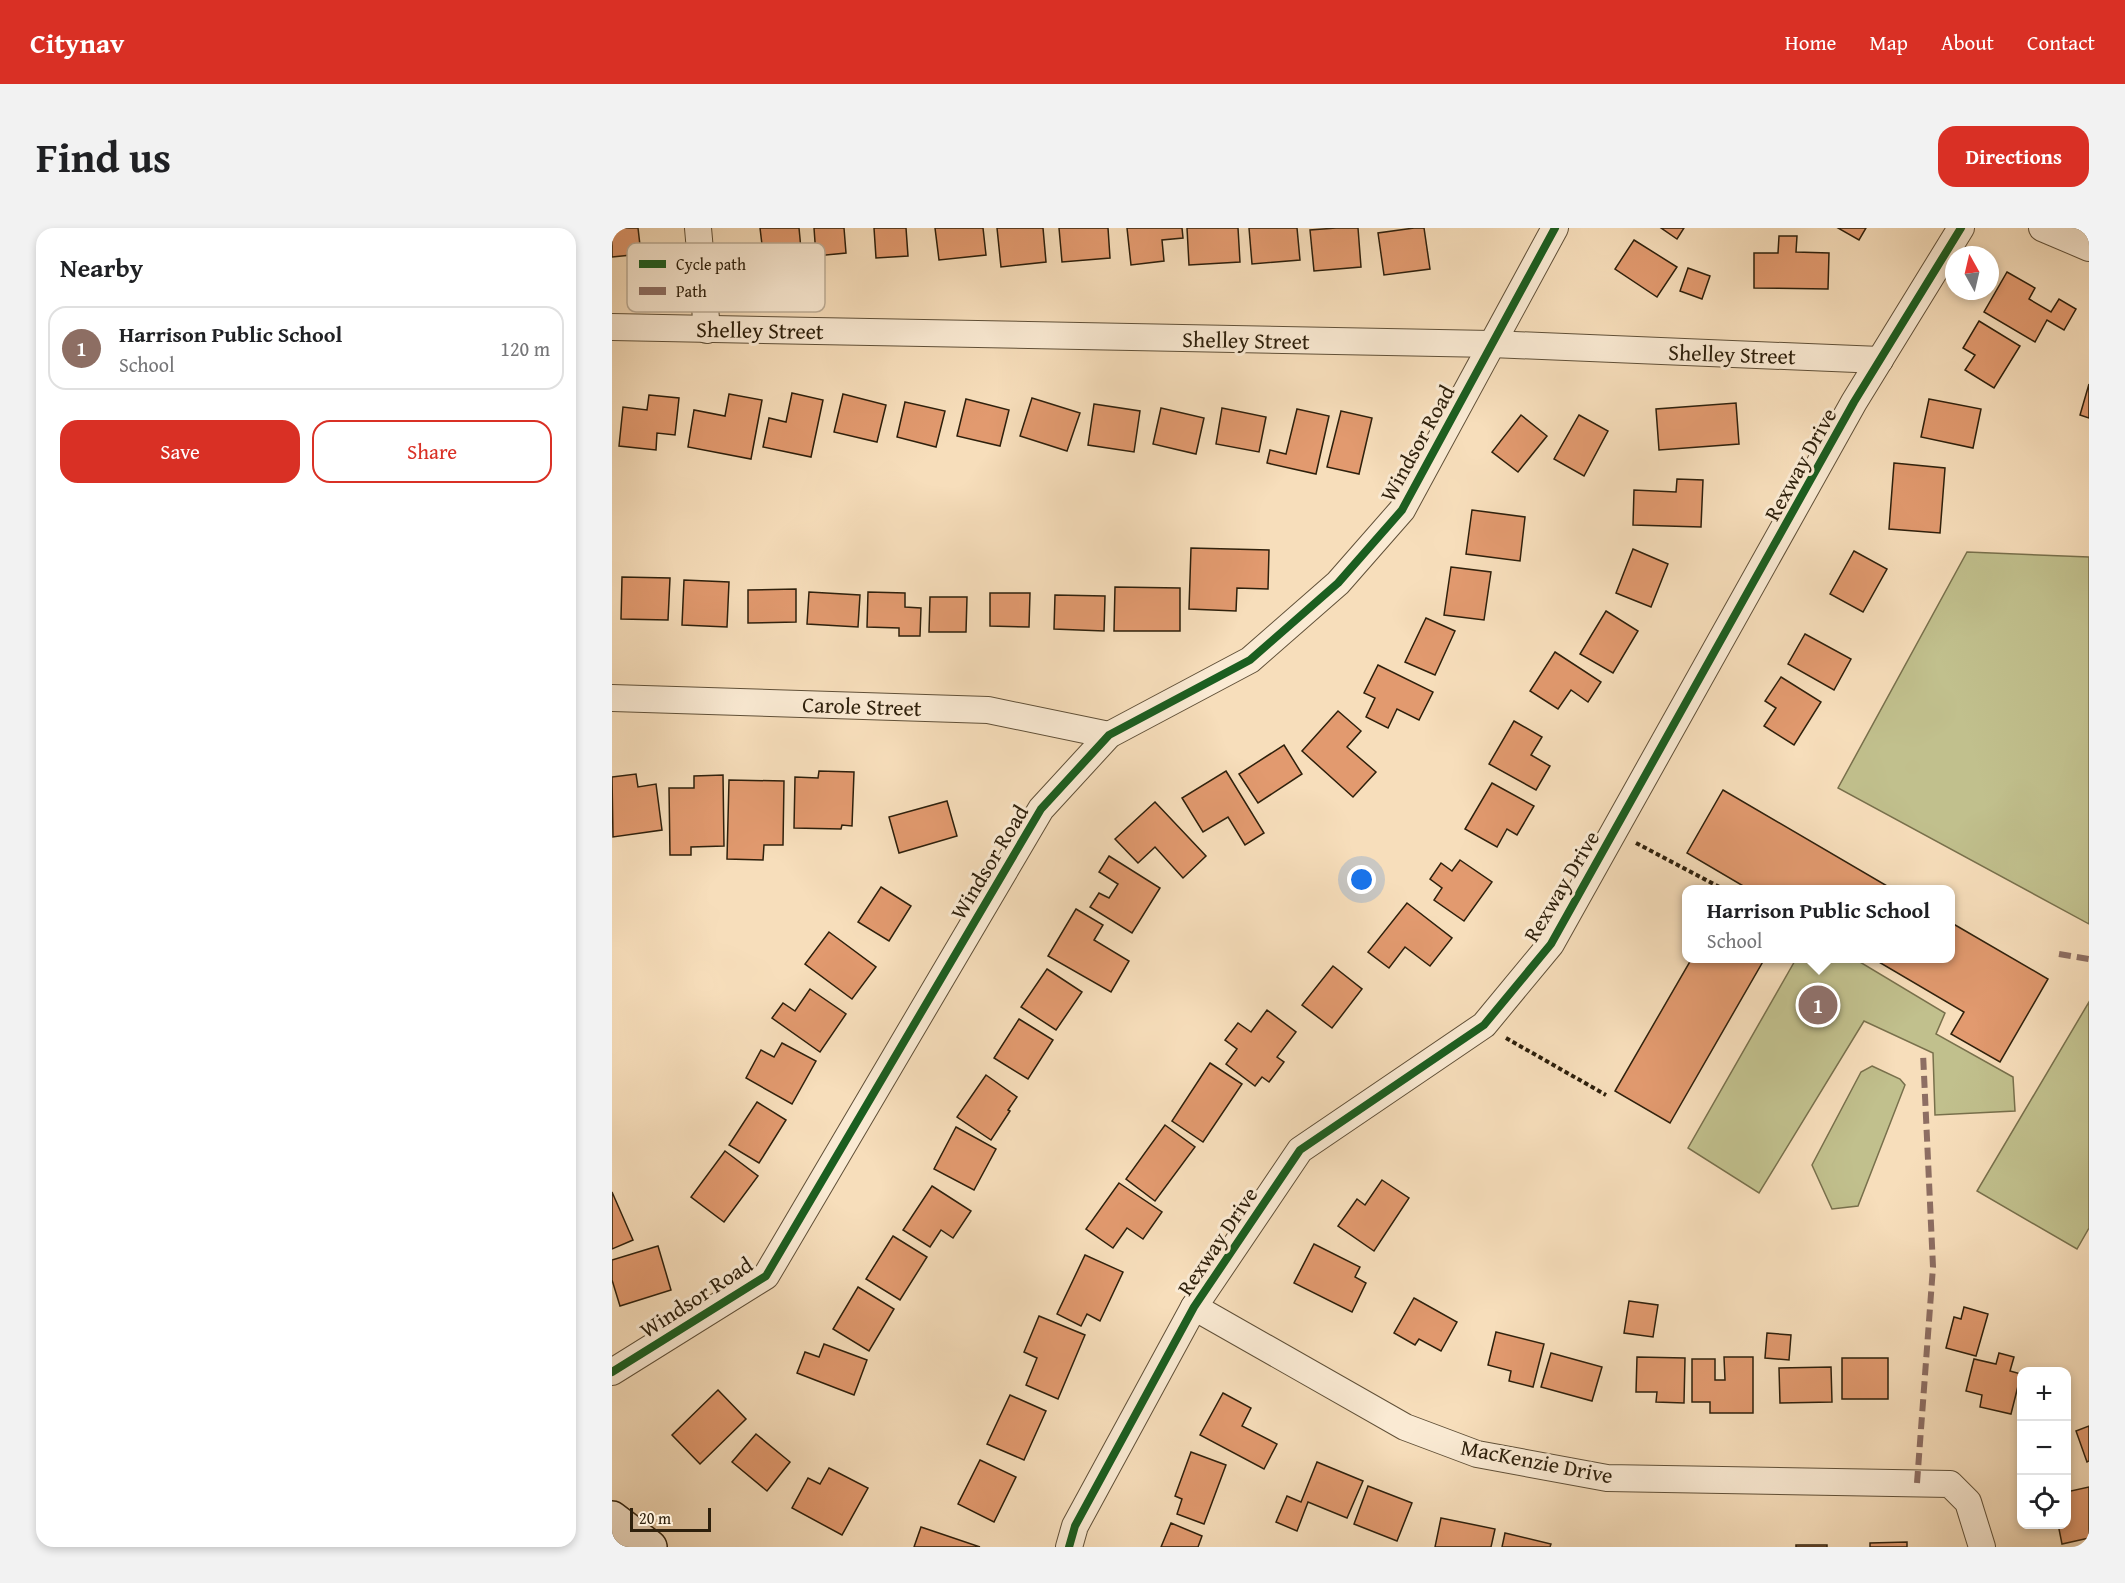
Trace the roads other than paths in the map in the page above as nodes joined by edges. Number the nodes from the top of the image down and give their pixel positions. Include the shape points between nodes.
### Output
1 (698, 228) edge
2 (1555, 228) edge
3 (1961, 228) edge
4 (2042, 228) edge
5 (699, 243) edge
6 (2089, 248) edge
7 (705, 312) edge
8 (612, 327) edge
9 (707, 330) junction
10 (1491, 344) junction
11 (1880, 360) junction
12 (612, 698) edge
13 (1109, 735) junction
14 (1194, 1307) junction
15 (612, 1371) edge
16 (612, 1518) edge
17 (650, 1547) edge
18 (1069, 1547) edge
19 (1982, 1547) edge

1 - 5 street
2 - 10 street, Windsor Road
3 - 11 street, Rexway Drive
4 - 6 street
7 - 9 street
8 - 9 street, Shelley Street
9 - 10 street, Shelley Street
10 - 11 street, Shelley Street
10 - 13 street, Windsor Road via 1402,510 1338,583 1250,660
11 - 14 street, Rexway Drive via 1551,944 1484,1025 1300,1150
12 - 13 street, Carole Street via 988,710
13 - 15 street, Windsor Road via 1041,809 766,1276
14 - 18 street, Rexway Drive via 1075,1526
14 - 19 street, MacKenzie Drive via 1405,1427 1478,1454 1607,1478 1950,1484 1968,1502
16 - 17 street

